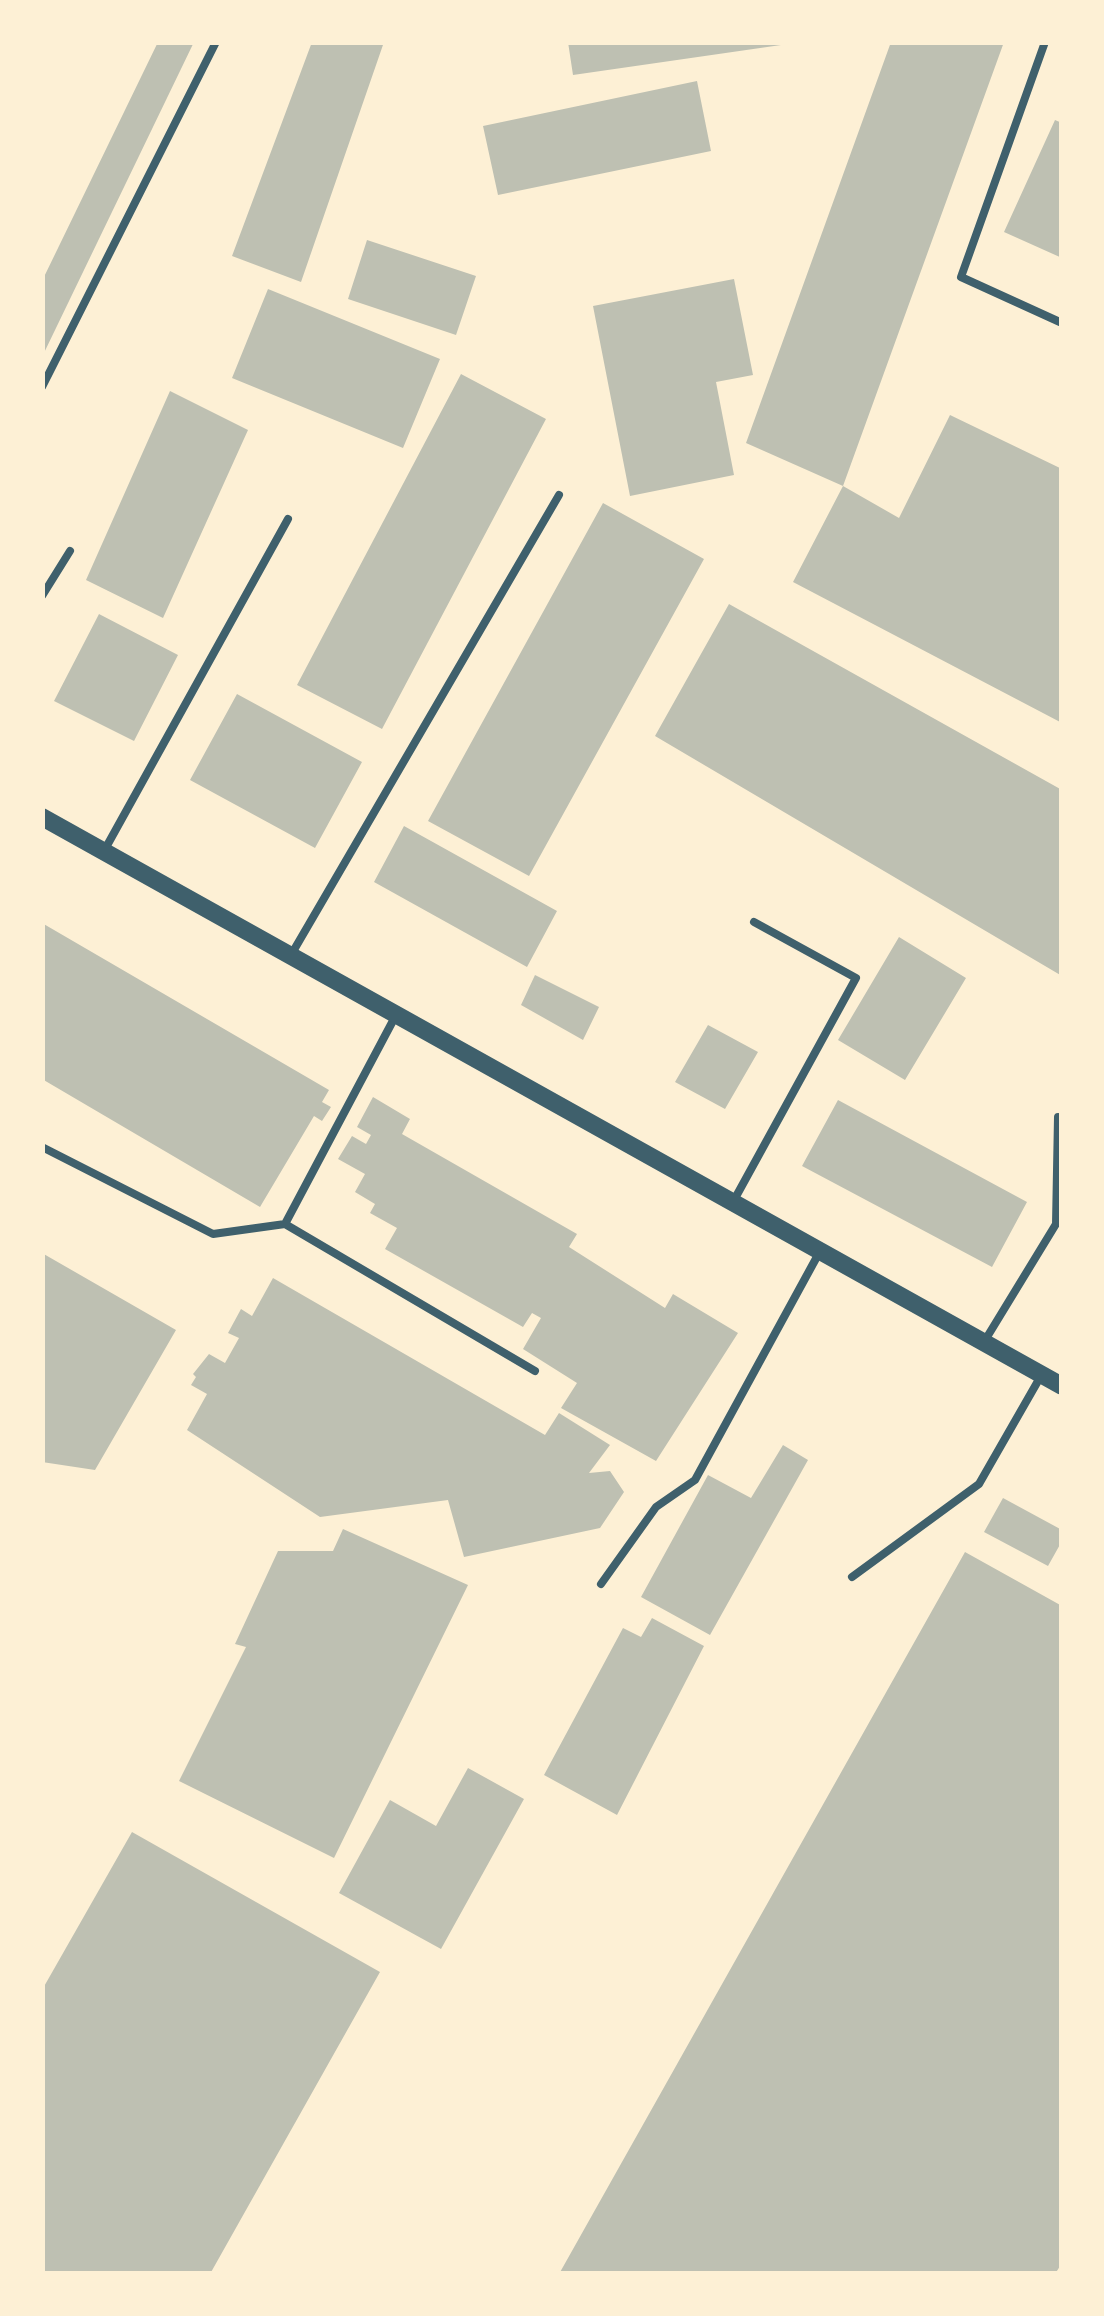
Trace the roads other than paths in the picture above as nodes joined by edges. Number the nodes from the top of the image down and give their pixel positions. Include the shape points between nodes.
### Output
1 (216, 42) edge
2 (1045, 42) edge
3 (1062, 323) edge
4 (42, 386) edge
5 (558, 495) dead end
6 (288, 519) dead end
7 (70, 551) dead end
8 (42, 596) edge
9 (42, 817) edge
10 (104, 850) junction
11 (754, 922) dead end
12 (291, 956) junction
13 (396, 1015) junction
14 (1058, 1117) dead end
15 (42, 1147) edge
16 (733, 1202) junction
17 (285, 1224) junction
18 (819, 1253) junction
19 (984, 1342) junction
20 (534, 1371) dead end
21 (1042, 1374) junction
22 (1062, 1386) edge
23 (852, 1577) dead end
24 (601, 1584) dead end

1 - 4 lane
2 - 3 lane via 961,277
5 - 12 lane
6 - 10 lane
7 - 8 lane
9 - 10 street
10 - 12 street
11 - 16 lane via 856,978
12 - 13 street
13 - 16 street
13 - 17 lane
14 - 19 lane via 1056,1224
15 - 17 lane via 213,1234
16 - 18 street
17 - 20 lane
18 - 19 street
18 - 24 lane via 695,1480 656,1507
19 - 21 street
21 - 22 street
21 - 23 lane via 979,1484

